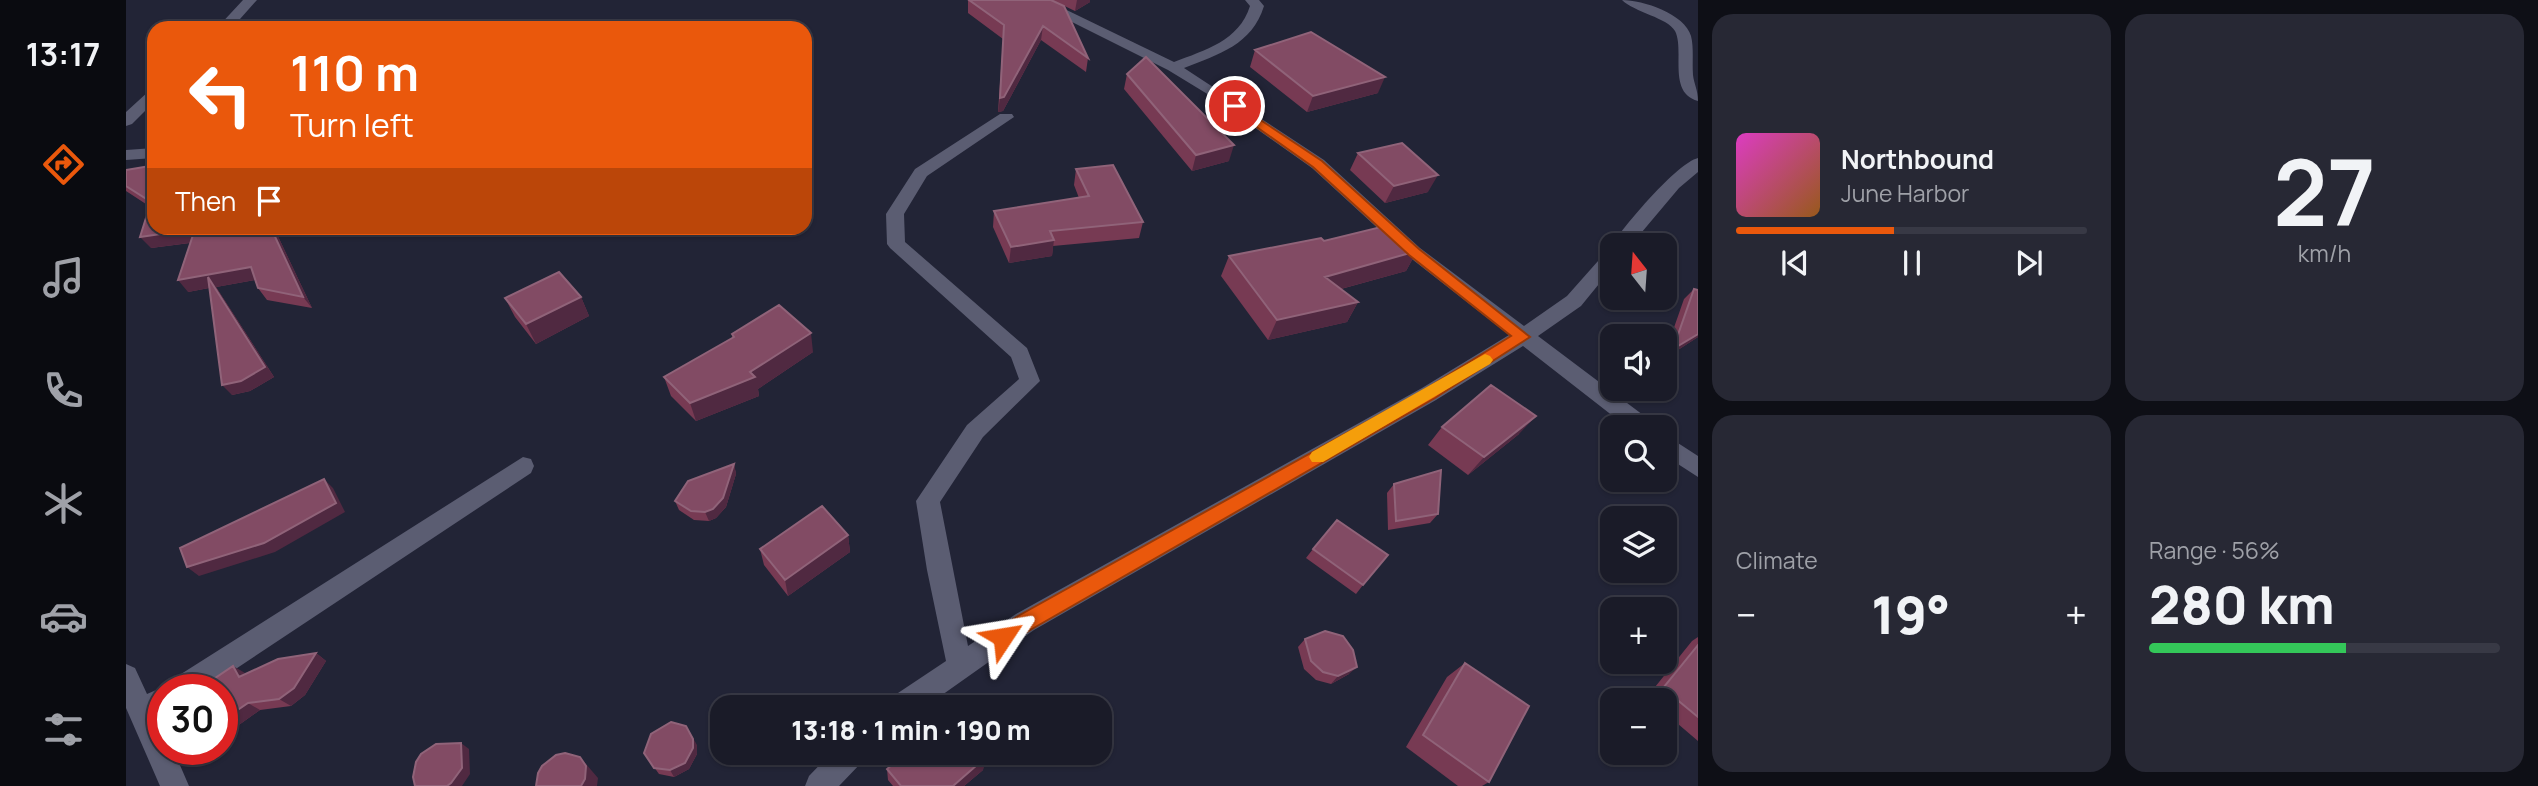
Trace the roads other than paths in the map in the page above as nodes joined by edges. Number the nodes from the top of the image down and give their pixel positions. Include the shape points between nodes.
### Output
1 (250, 0) edge
2 (1035, 0) edge
3 (1252, 0) edge
4 (1629, 0) edge
5 (230, 21) edge
6 (1679, 25) junction
7 (1698, 35) edge
8 (1173, 67) junction
9 (1698, 96) edge
10 (147, 101) edge
11 (1006, 117) dead end
12 (126, 121) edge
13 (147, 154) edge
14 (126, 155) edge
15 (1698, 163) edge
16 (1631, 233) edge
17 (1600, 270) edge
18 (1522, 337) junction
19 (1627, 415) edge
20 (1677, 453) edge
21 (523, 466) dead end
22 (1698, 468) edge
23 (960, 667) junction
24 (205, 674) edge
25 (126, 677) edge
26 (919, 695) edge
27 (147, 700) edge
28 (169, 765) edge
29 (839, 765) edge
30 (175, 786) edge
31 (819, 786) edge

1 - 5 street
2 - 8 street
3 - 8 street via 1257,6 1255,18 1236,41
4 - 6 street
6 - 7 street
6 - 9 street via 1686,80
8 - 18 street via 1318,164 1414,252
10 - 12 street
11 - 23 street via 921,173 895,214 896,244 1020,353 1030,381 975,431 928,501
13 - 14 street
15 - 16 street via 1673,184
17 - 18 street via 1574,301
18 - 19 street
18 - 23 street via 1025,622
20 - 22 street
21 - 24 street
23 - 26 street
25 - 27 street
28 - 30 street
29 - 31 street

